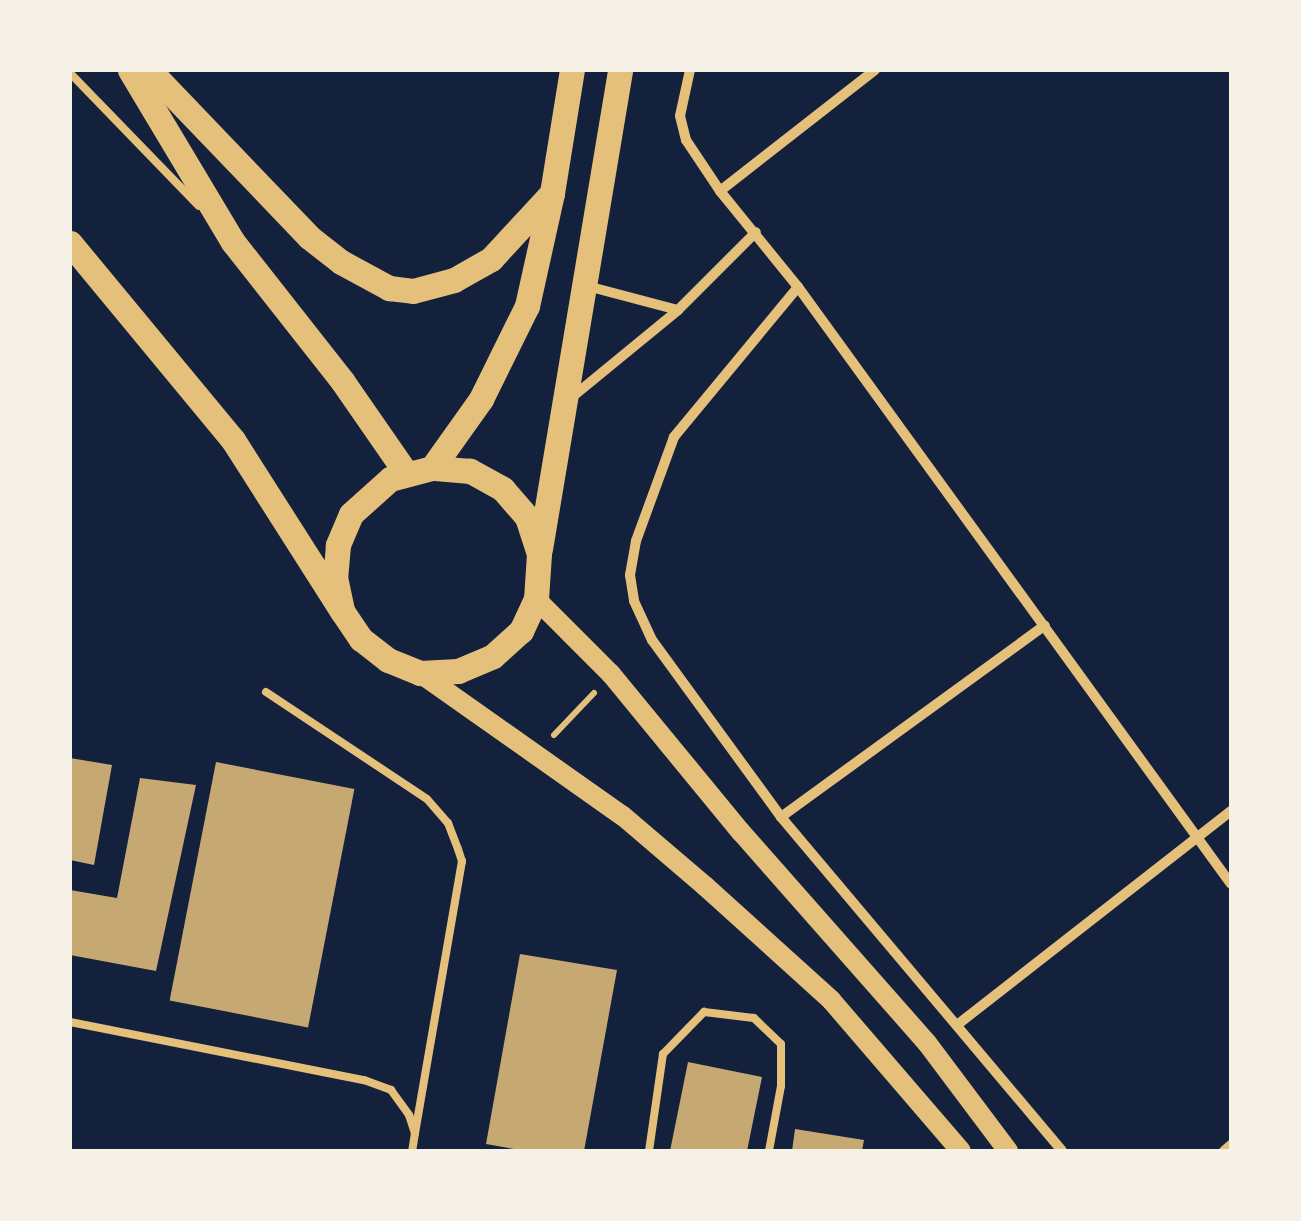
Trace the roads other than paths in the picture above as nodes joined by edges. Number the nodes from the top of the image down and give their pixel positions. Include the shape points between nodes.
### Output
1 (130, 70) edge
2 (149, 70) edge
3 (572, 70) edge
4 (620, 70) edge
5 (690, 70) edge
6 (875, 70) edge
7 (70, 73) edge
8 (720, 192) junction
9 (552, 193) junction
10 (756, 232) junction
11 (233, 242) junction
12 (70, 243) edge
13 (583, 285) junction
14 (798, 287) junction
15 (678, 310) junction
16 (566, 402) junction
17 (432, 468) junction
18 (406, 473) junction
19 (538, 554) junction
20 (536, 598) junction
21 (342, 611) junction
22 (1045, 625) junction
23 (420, 673) junction
24 (266, 692) dead end
25 (1231, 810) edge
26 (781, 818) junction
27 (1196, 838) junction
28 (1231, 884) edge
29 (70, 1022) edge
30 (957, 1025) junction
31 (415, 1133) junction
32 (1231, 1145) edge
33 (412, 1151) edge
34 (649, 1151) edge
35 (770, 1151) edge
36 (961, 1151) edge
37 (1008, 1151) edge
38 (1062, 1151) edge
39 (1224, 1151) edge

1 - 11 main road
2 - 9 main road via 310,236 389,288 454,280 490,259
3 - 9 main road
4 - 13 main road
5 - 8 street via 682,130
6 - 8 street
7 - 11 lane
8 - 10 street
9 - 17 main road via 527,306 506,354
10 - 14 street
10 - 15 street
11 - 18 main road
12 - 21 main road via 234,440
13 - 15 street
13 - 16 main road
14 - 22 street
14 - 26 street via 674,438 645,508 630,575 652,640
15 - 16 street
16 - 19 main road
17 - 18 main road
17 - 19 main road via 470,471 503,489 527,517
18 - 21 main road via 373,490 351,514 338,544
19 - 20 main road
20 - 23 main road via 520,631 493,656 458,671
20 - 37 main road via 612,674 928,1044
21 - 23 main road via 361,639
22 - 26 street
22 - 27 street
23 - 36 main road via 623,816 831,1000
24 - 31 lane via 428,799 458,848 462,861
25 - 27 street
26 - 30 street
27 - 28 street
27 - 30 street
29 - 31 lane via 364,1080 391,1090
30 - 38 street
31 - 33 lane
32 - 39 street
34 - 35 lane via 663,1054 704,1012 754,1018 782,1044

